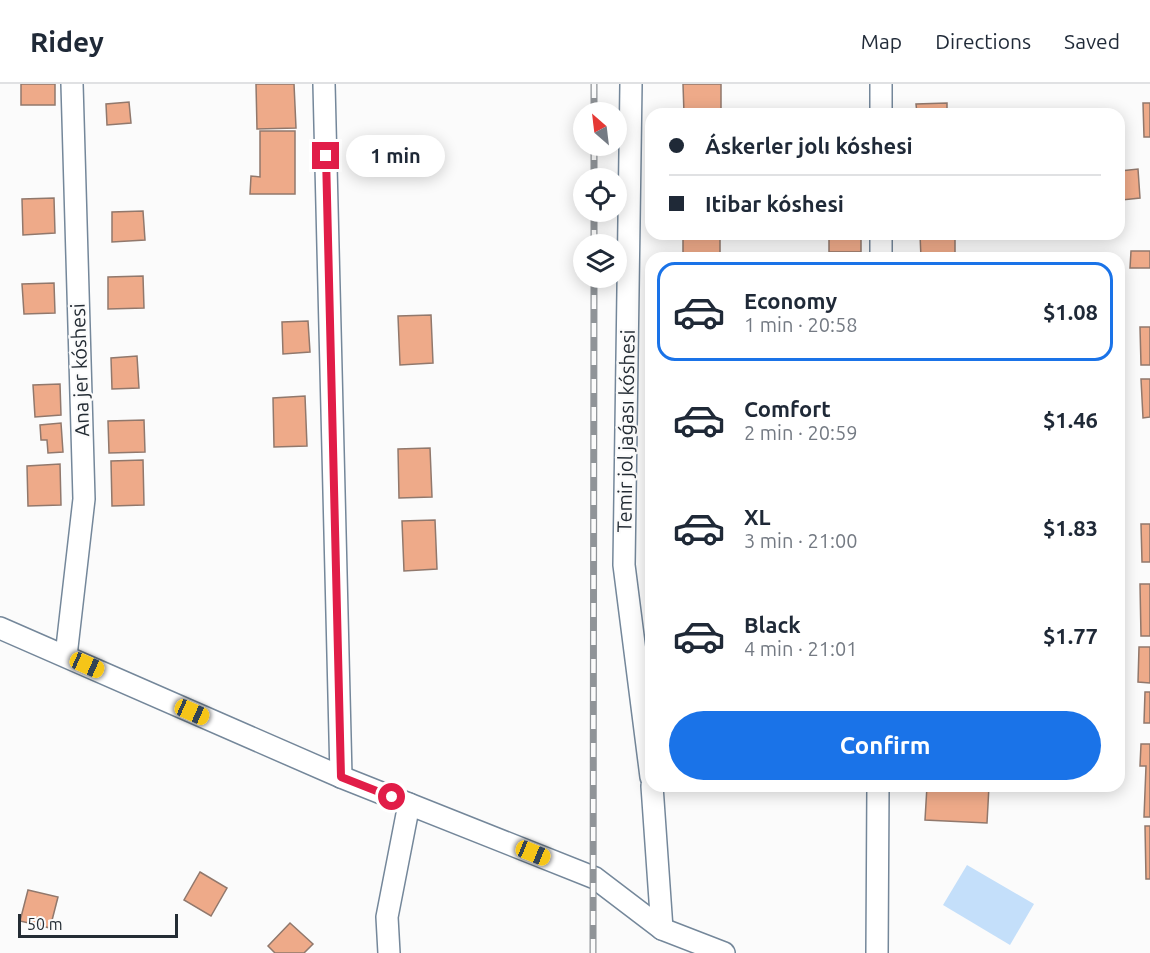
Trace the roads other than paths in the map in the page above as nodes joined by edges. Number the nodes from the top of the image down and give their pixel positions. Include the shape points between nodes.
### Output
1 (72, 84) edge
2 (324, 84) edge
3 (631, 84) edge
4 (882, 84) edge
5 (881, 108) edge
6 (0, 628) edge
7 (66, 656) junction
8 (645, 716) edge
9 (341, 777) junction
10 (652, 792) edge
11 (878, 792) edge
12 (409, 804) junction
13 (662, 929) junction
14 (389, 953) edge
15 (724, 953) edge
16 (877, 953) edge

1 - 7 street, Ana jer kóshesi via 84,499
2 - 9 street
3 - 8 street, Temir jol jaǵası kóshesi via 624,565
4 - 5 street
6 - 7 street
7 - 9 street
9 - 12 street
10 - 13 street
11 - 16 street
12 - 13 street via 595,878
12 - 14 street via 387,917
13 - 15 street

